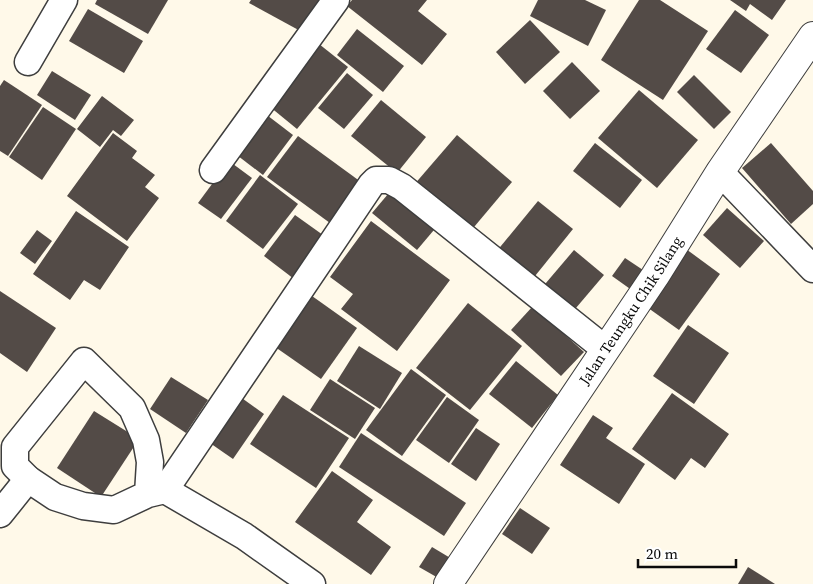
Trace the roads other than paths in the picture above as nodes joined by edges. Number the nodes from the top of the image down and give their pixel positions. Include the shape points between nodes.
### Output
1 (64, 0) edge
2 (336, 0) edge
3 (813, 36) edge
4 (28, 62) dead end
5 (213, 170) dead end
6 (720, 172) junction
7 (813, 269) edge
8 (605, 349) junction
9 (28, 479) junction
10 (157, 492) junction
11 (0, 514) edge
12 (312, 584) edge
13 (448, 584) edge

1 - 4 street
2 - 5 street
3 - 6 street, Jalan Teungku Chik Silang
6 - 7 street
6 - 8 street, Jalan Teungku Chik Silang
8 - 10 street via 402,187 389,180 376,180
8 - 13 street, Jalan Teungku Chik Silang
9 - 10 street via 55,497 109,510
9 - 10 street via 15,466 15,447 84,361 132,408 146,440
9 - 11 street
10 - 12 street via 244,536

